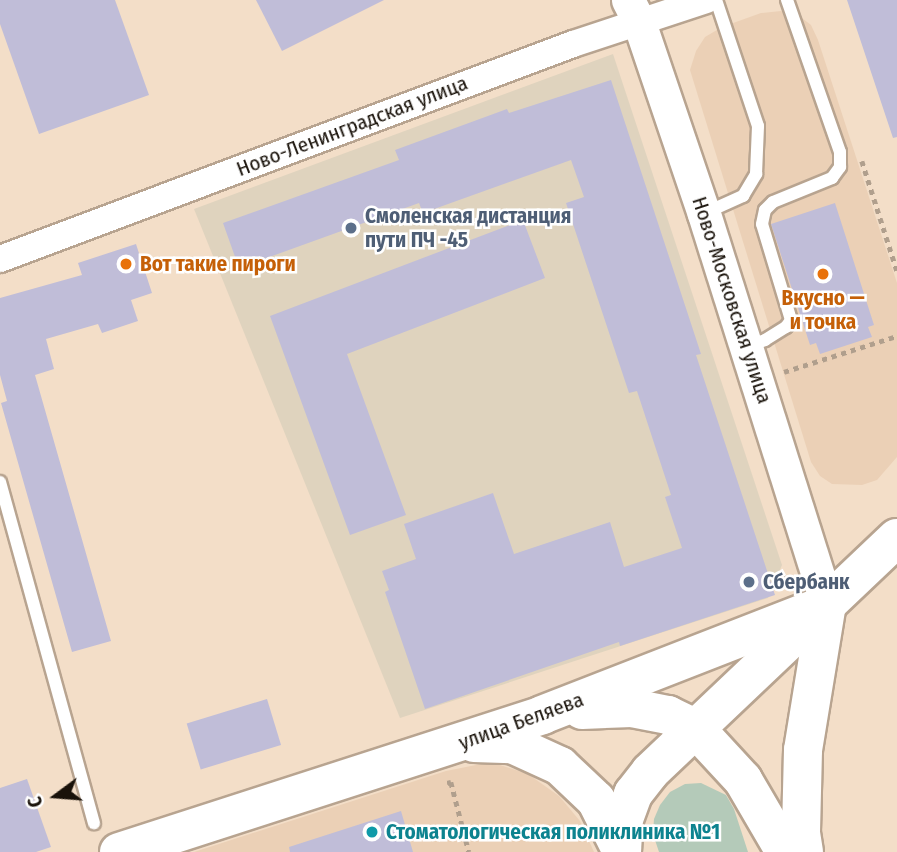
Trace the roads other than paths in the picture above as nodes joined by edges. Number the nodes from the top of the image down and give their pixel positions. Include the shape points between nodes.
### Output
1 (706, 0) edge
2 (716, 0) edge
3 (787, 0) edge
4 (633, 11) edge
5 (704, 214) junction
6 (0, 258) edge
7 (747, 346) junction
8 (0, 482) edge
9 (897, 538) edge
10 (827, 604) junction
11 (542, 715) junction
12 (695, 728) junction
13 (454, 745) junction
14 (94, 823) dead end
15 (119, 852) edge
16 (622, 852) edge
17 (785, 852) edge
18 (804, 852) edge

1 - 4 street, Ново-Ленинградская улица
2 - 5 lane via 758,126 756,174 743,195
3 - 7 lane via 840,152 840,167 832,178 773,202 765,210 762,224 790,320 765,340
4 - 5 street, Ново-Московская улица
4 - 6 street, Ново-Ленинградская улица via 573,44
5 - 7 street, Ново-Московская улица
7 - 10 street, Ново-Московская улица
8 - 14 lane
9 - 10 main road, улица Беляева
10 - 11 main road, улица Беляева
10 - 12 main road
10 - 18 main road via 803,750
11 - 12 main road via 632,708 668,715
11 - 13 main road, улица Беляева
12 - 16 main road via 633,794 624,819
12 - 17 main road via 743,780
13 - 15 main road, улица Беляева
13 - 16 main road via 512,744 560,766 596,800

